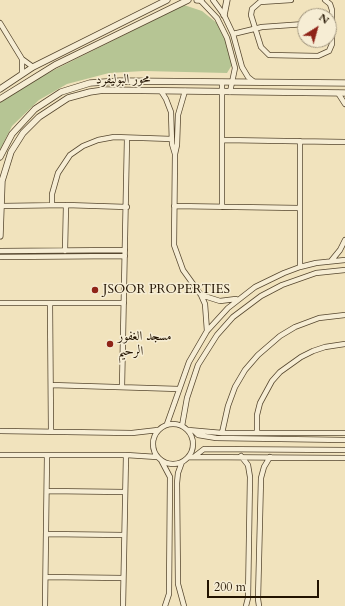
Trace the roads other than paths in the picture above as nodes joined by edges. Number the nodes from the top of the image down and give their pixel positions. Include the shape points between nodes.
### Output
1 (159, 0) edge
2 (167, 0) edge
3 (188, 0) edge
4 (197, 0) edge
5 (201, 0) edge
6 (213, 0) edge
7 (227, 0) edge
8 (291, 0) edge
9 (325, 0) edge
10 (154, 6) junction
11 (332, 8) edge
12 (224, 15) junction
13 (0, 23) edge
14 (297, 25) edge
15 (254, 28) junction
16 (233, 34) junction
17 (331, 48) edge
18 (22, 59) junction
19 (240, 59) junction
20 (234, 61) junction
21 (33, 67) junction
22 (22, 74) junction
23 (222, 82) junction
24 (230, 82) junction
25 (253, 82) junction
26 (345, 83) edge
27 (0, 89) edge
28 (161, 91) junction
29 (185, 91) junction
30 (222, 92) junction
31 (230, 92) junction
32 (338, 93) junction
33 (345, 93) edge
34 (0, 99) edge
35 (345, 104) edge
36 (127, 138) junction
37 (172, 139) junction
38 (224, 140) junction
39 (300, 141) junction
40 (345, 142) edge
41 (174, 154) junction
42 (0, 157) edge
43 (52, 205) junction
44 (66, 205) junction
45 (1, 206) edge
46 (174, 206) junction
47 (127, 207) junction
48 (222, 207) junction
49 (300, 208) junction
50 (0, 236) edge
51 (345, 240) edge
52 (126, 250) junction
53 (0, 251) edge
54 (65, 251) junction
55 (125, 256) junction
56 (0, 257) edge
57 (345, 260) edge
58 (331, 261) junction
59 (300, 267) junction
60 (345, 270) edge
61 (201, 295) junction
62 (239, 298) junction
63 (0, 303) edge
64 (50, 303) junction
65 (124, 303) junction
66 (345, 315) edge
67 (207, 331) junction
68 (345, 344) edge
69 (51, 385) junction
70 (122, 387) junction
71 (179, 389) junction
72 (167, 424) junction
73 (182, 426) junction
74 (158, 430) junction
75 (188, 430) junction
76 (0, 431) edge
77 (194, 431) junction
78 (51, 432) junction
79 (257, 432) junction
80 (222, 433) junction
81 (345, 434) edge
82 (345, 440) edge
83 (345, 450) edge
84 (0, 455) edge
85 (47, 455) junction
86 (126, 455) junction
87 (195, 456) junction
88 (241, 456) junction
89 (189, 457) junction
90 (270, 457) junction
91 (345, 458) edge
92 (159, 459) junction
93 (182, 462) junction
94 (47, 491) junction
95 (125, 492) junction
96 (47, 534) junction
97 (124, 535) junction
98 (46, 577) junction
99 (123, 578) junction
100 (45, 606) edge
101 (122, 606) edge
102 (165, 606) edge
103 (184, 606) edge
104 (246, 606) edge
105 (259, 606) edge

1 - 10 street
2 - 10 street
3 - 34 street via 55,65
4 - 5 street
5 - 20 street via 221,24
6 - 12 street
7 - 12 street
8 - 15 street via 256,4 251,13
9 - 11 street
10 - 21 street
12 - 16 street
13 - 18 street
14 - 15 street
15 - 16 street
15 - 17 street via 262,50 267,54 318,56 327,53
16 - 19 street
18 - 21 street
18 - 22 street
19 - 20 street
19 - 25 street via 247,76
20 - 24 street via 235,71
21 - 22 street
22 - 27 street
23 - 24 street, محور البوليفرد
23 - 30 street
23 - 42 street, محور البوليفرد via 120,81 75,86 35,109 12,134
24 - 25 street, محور البوليفرد
24 - 31 street
25 - 26 street, محور البوليفرد
28 - 29 street, محور البوليفرد
28 - 37 street via 171,112
28 - 45 street, محور البوليفرد via 90,92 68,98 50,108 28,128 11,152 2,181
29 - 30 street, محور البوليفرد
29 - 41 street via 179,108
30 - 31 street, محور البوليفرد
30 - 38 street
31 - 32 street, محور البوليفرد
32 - 33 street, محور البوليفرد
32 - 35 street
36 - 37 street
36 - 43 street via 98,140 70,155 58,173 52,194
36 - 47 street
37 - 41 street
38 - 39 street
38 - 48 street
39 - 40 street
39 - 49 street
41 - 46 street
43 - 44 street
43 - 45 street
44 - 47 street
44 - 54 street
45 - 50 street, محور البوليفرد
46 - 48 street
46 - 61 street via 178,258 183,270
47 - 52 street
48 - 49 street
49 - 59 street
51 - 58 street
52 - 54 street
52 - 55 street
53 - 54 street
55 - 56 street
55 - 65 street
57 - 58 street
58 - 59 street
59 - 62 street via 269,280
60 - 73 street via 316,274 282,285 256,299 233,317 217,335 198,365 186,398
61 - 62 street via 220,301
61 - 67 street via 207,313
62 - 67 street
63 - 64 street
64 - 65 street
64 - 69 street
65 - 70 street
66 - 80 street via 319,318 299,325 258,354 235,387
67 - 71 street via 189,362
68 - 79 street via 325,346 301,356 280,372 260,403
69 - 70 street
69 - 78 street
70 - 71 street
71 - 72 street
72 - 73 street
72 - 74 street
73 - 75 street
74 - 78 street via 132,433
74 - 92 street via 152,442 153,450
75 - 77 street
75 - 89 street via 193,445
76 - 78 street
77 - 80 street
77 - 82 street via 198,435 216,438
79 - 80 street
79 - 81 street
83 - 87 street via 204,449
84 - 85 street
85 - 86 street
85 - 94 street
86 - 92 street
86 - 95 street
87 - 88 street
87 - 89 street
88 - 90 street
88 - 104 street via 248,465 250,477
89 - 93 street
90 - 91 street
90 - 105 street via 261,478
92 - 93 street via 172,465
92 - 102 street via 170,477 169,594
93 - 103 street via 177,483 178,576 179,593
94 - 95 street
94 - 96 street
95 - 97 street
96 - 97 street
96 - 98 street
97 - 99 street
98 - 99 street
98 - 100 street
99 - 101 street

